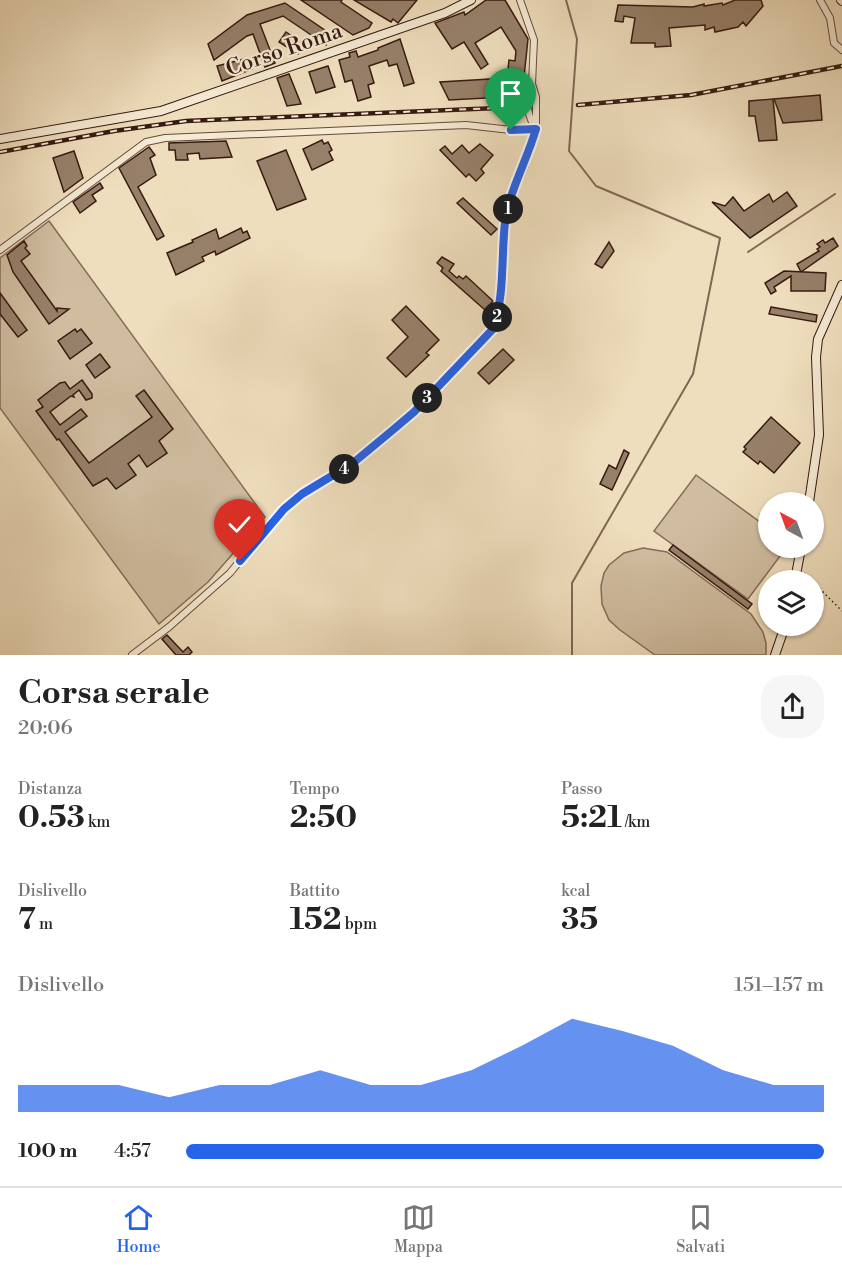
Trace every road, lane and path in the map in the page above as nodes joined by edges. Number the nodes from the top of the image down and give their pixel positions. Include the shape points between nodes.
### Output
1 (471, 0) edge
2 (520, 0) edge
3 (820, 0) edge
4 (842, 50) edge
5 (536, 129) junction
6 (0, 139) edge
7 (0, 250) edge
8 (842, 285) edge
9 (810, 492) edge
10 (824, 593) edge
11 (842, 611) edge
12 (782, 636) edge
13 (132, 655) edge
14 (775, 655) edge

1 - 6 main road, Corso Roma via 445,13 161,111
2 - 5 street via 534,40
3 - 4 street via 830,18 834,43
5 - 7 street via 466,125 146,142
5 - 13 street via 510,201 499,311 493,329 414,412 353,463 302,494 264,531 230,573
8 - 9 main road via 818,339 819,435
10 - 11 path
12 - 14 main road

